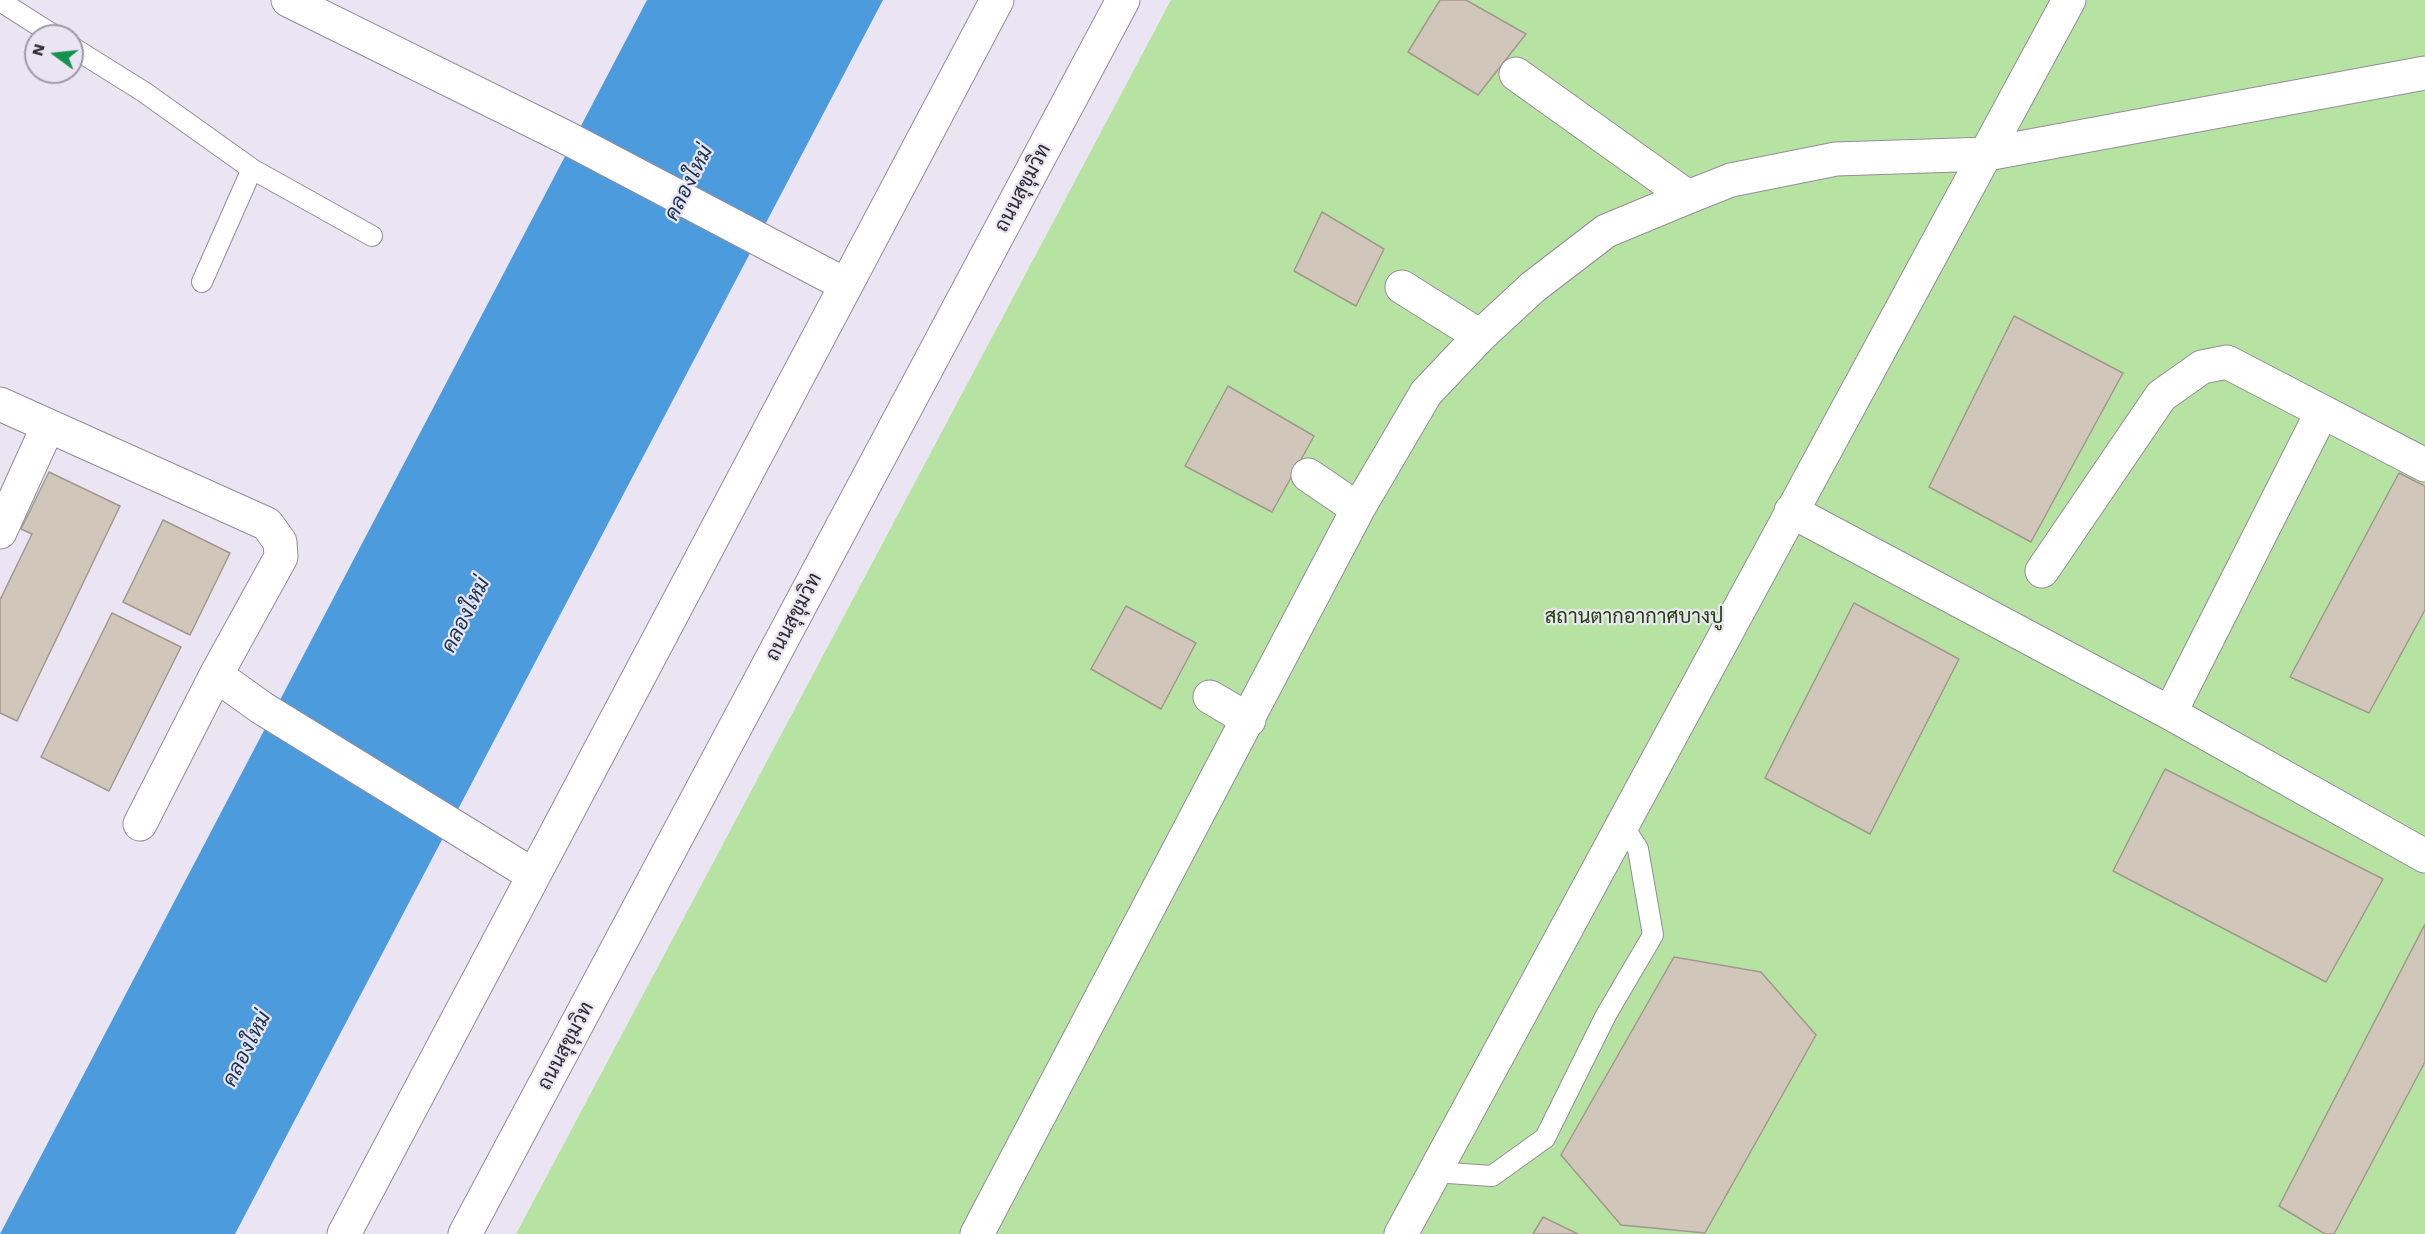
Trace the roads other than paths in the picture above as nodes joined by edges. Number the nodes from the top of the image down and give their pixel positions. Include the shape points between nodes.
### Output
1 (288, 0) edge
2 (997, 0) edge
3 (1123, 0) edge
4 (2069, 0) edge
5 (0, 1) edge
6 (36, 24) edge
7 (84, 54) edge
8 (2425, 73) edge
9 (1516, 74) dead end
10 (1987, 154) junction
11 (252, 169) junction
12 (1688, 197) junction
13 (372, 236) dead end
14 (202, 282) dead end
15 (846, 285) junction
16 (1402, 287) dead end
17 (1480, 336) junction
18 (0, 404) edge
19 (2322, 412) junction
20 (48, 426) junction
21 (2425, 465) edge
22 (1308, 476) dead end
23 (1359, 509) junction
24 (1791, 512) junction
25 (0, 532) edge
26 (2042, 571) dead end
27 (216, 675) junction
28 (1210, 697) dead end
29 (2170, 713) junction
30 (1249, 720) junction
31 (140, 824) dead end
32 (1622, 824) junction
33 (2425, 856) edge
34 (533, 875) junction
35 (1434, 1172) junction
36 (344, 1234) edge
37 (465, 1234) edge
38 (977, 1234) edge
39 (1401, 1234) edge

1 - 15 main road via 567,138
2 - 15 main road
3 - 37 main road, ถนนสุขุมวิท
4 - 10 main road
5 - 6 lane
7 - 11 lane
8 - 10 main road
9 - 12 main road
10 - 12 main road via 1836,159 1731,180
10 - 24 main road
11 - 13 lane
11 - 14 lane
12 - 17 main road via 1606,231 1533,287
15 - 34 main road
16 - 17 main road
17 - 23 main road via 1426,393
18 - 20 main road
19 - 21 main road
19 - 26 main road via 2227,362 2202,367 2161,396
19 - 29 main road
20 - 25 main road
20 - 27 main road via 267,524 280,542 281,557
22 - 23 main road
23 - 30 main road
24 - 29 main road
24 - 32 main road
27 - 31 main road
27 - 34 main road via 262,708
28 - 30 main road
29 - 33 main road
30 - 38 main road
32 - 35 main road
32 - 35 lane via 1638,849 1653,935 1606,1015 1545,1138 1492,1176
34 - 36 main road
35 - 39 main road

